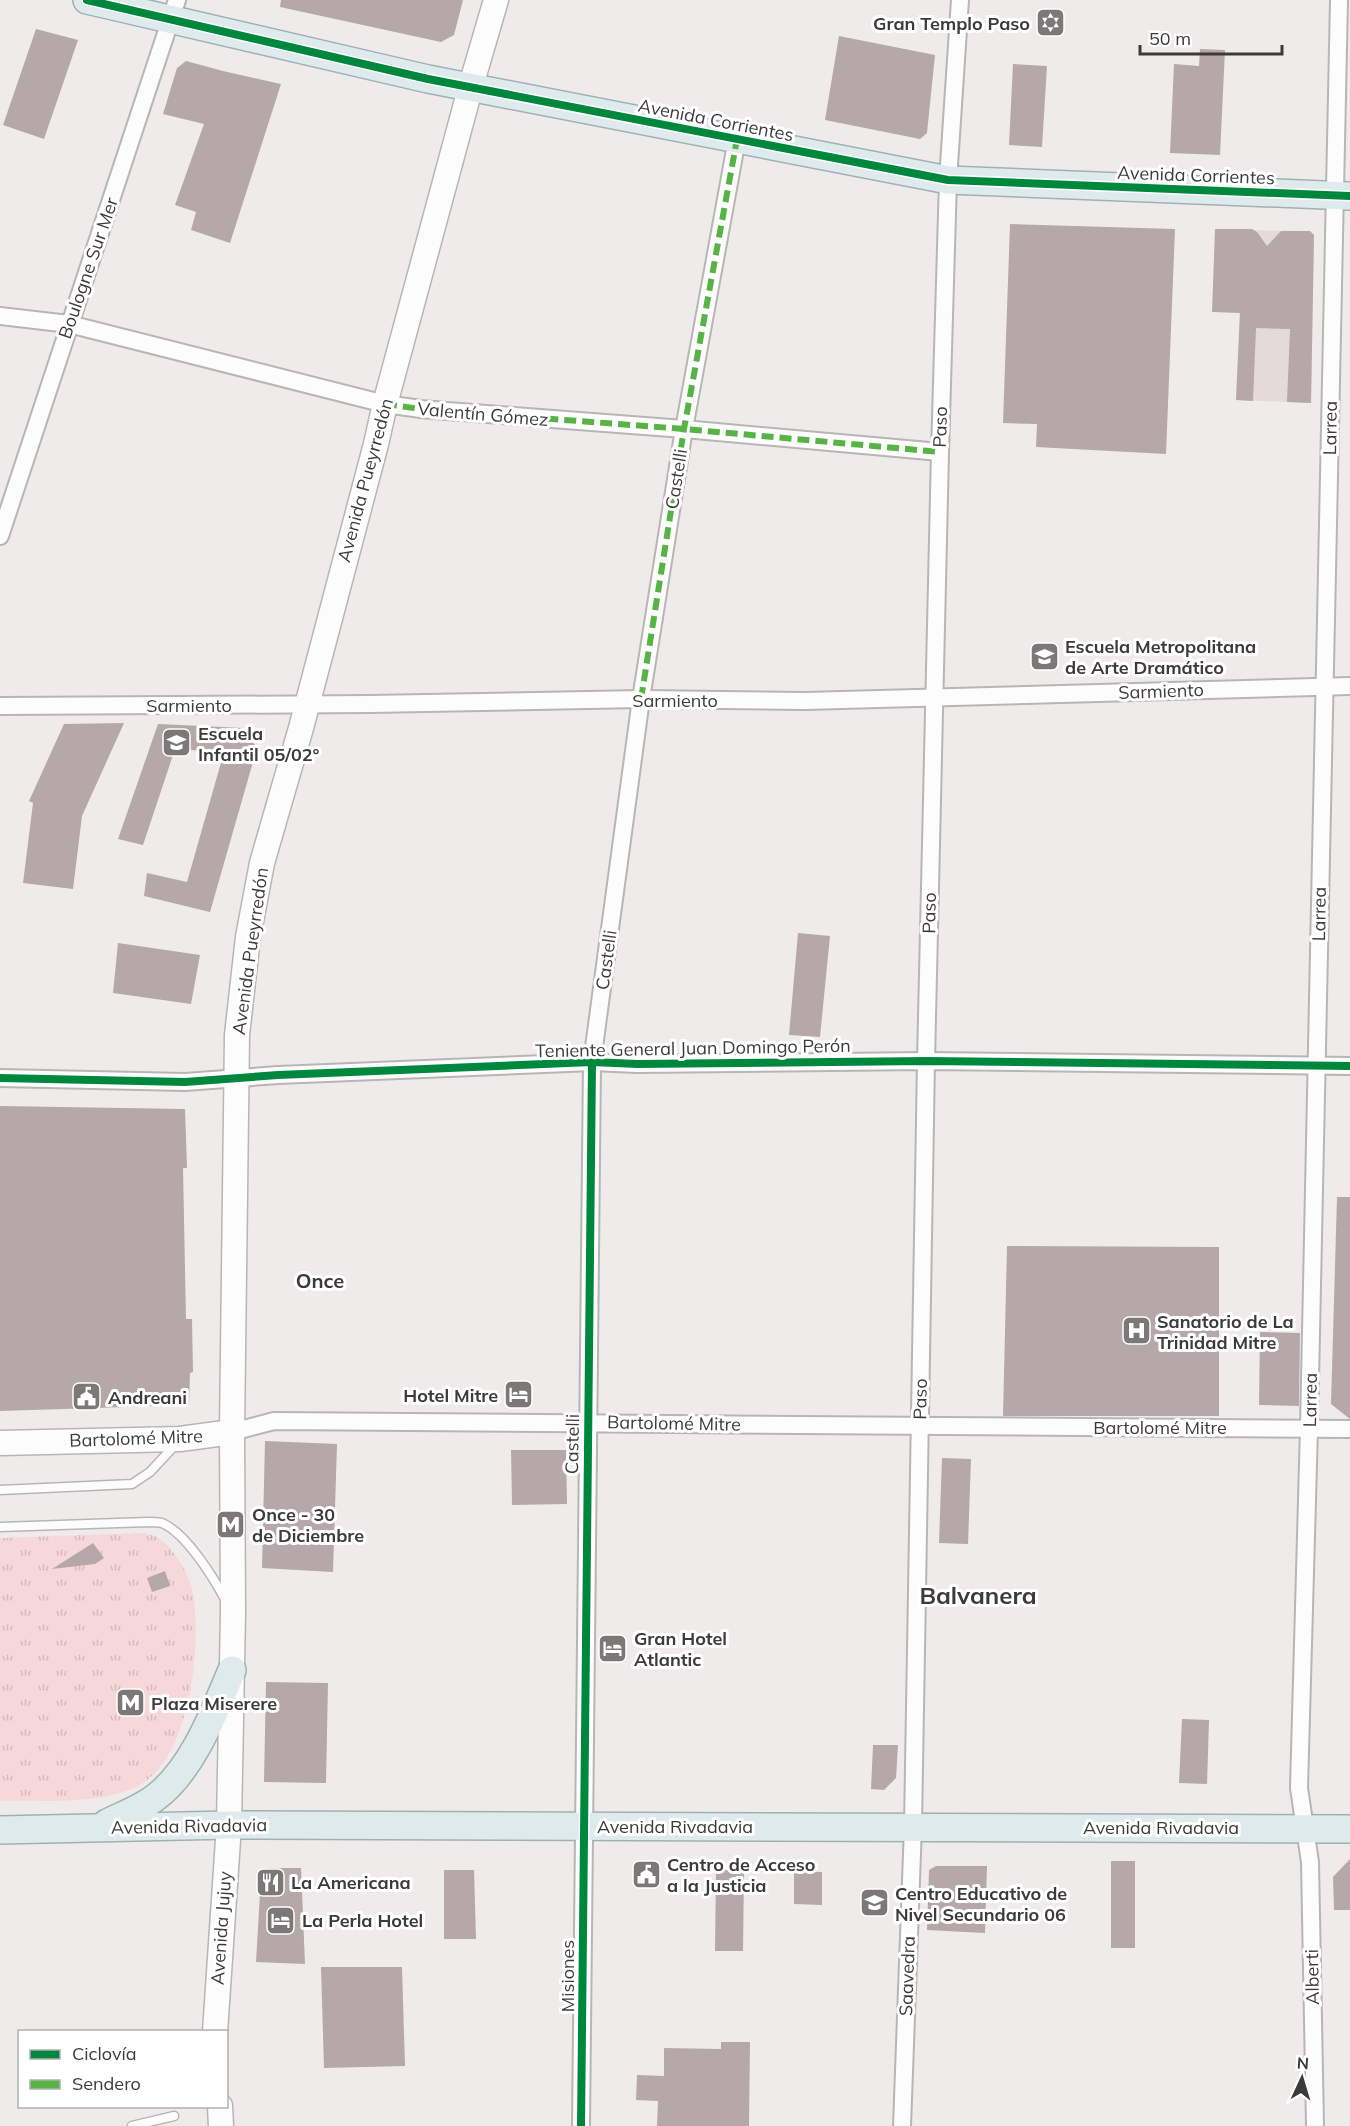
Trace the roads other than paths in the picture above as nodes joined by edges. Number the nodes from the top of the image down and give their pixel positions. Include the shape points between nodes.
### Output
1 (87, 0) edge
2 (496, 0) edge
3 (960, 0) edge
4 (1339, 0) edge
5 (174, 10) edge
6 (470, 88) junction
7 (737, 139) junction
8 (948, 180) junction
9 (1342, 195) edge
10 (0, 316) edge
11 (69, 324) junction
12 (385, 404) junction
13 (684, 429) junction
14 (940, 452) junction
15 (0, 536) edge
16 (1324, 686) junction
17 (1350, 686) edge
18 (934, 698) junction
19 (641, 699) junction
20 (308, 703) junction
21 (0, 706) edge
22 (926, 1061) junction
23 (592, 1062) junction
24 (1316, 1065) junction
25 (1350, 1066) edge
26 (236, 1077) junction
27 (0, 1078) edge
28 (587, 1422) junction
29 (920, 1426) junction
30 (1309, 1428) junction
31 (1350, 1429) edge
32 (232, 1432) junction
33 (180, 1439) junction
34 (0, 1443) edge
35 (0, 1490) edge
36 (0, 1527) edge
37 (233, 1612) junction
38 (232, 1670) junction
39 (229, 1825) junction
40 (583, 1826) junction
41 (913, 1826) junction
42 (98, 1827) junction
43 (1306, 1828) junction
44 (1350, 1829) edge
45 (0, 1830) edge
46 (215, 2030) edge
47 (220, 2108) edge
48 (174, 2116) dead end
49 (156, 2123) edge
50 (132, 2126) edge
51 (221, 2126) edge
52 (581, 2126) edge
53 (902, 2126) edge
54 (1315, 2126) edge

1 - 5 main road, Avenida Corrientes
2 - 6 main road, Avenida Pueyrredón
3 - 8 street, Paso
4 - 9 street, Larrea
5 - 6 main road, Avenida Corrientes
5 - 11 street, Boulogne Sur Mer
6 - 7 main road, Avenida Corrientes
6 - 12 main road, Avenida Pueyrredón
7 - 8 main road, Avenida Corrientes
7 - 13 street, Castelli
8 - 9 main road, Avenida Corrientes
8 - 14 street, Paso
9 - 16 street, Larrea
10 - 11 street, Valentín Gómez
11 - 12 street, Valentín Gómez
11 - 15 street, Boulogne Sur Mer
12 - 13 street, Valentín Gómez
12 - 20 main road, Avenida Pueyrredón
13 - 14 street, Valentín Gómez
13 - 19 street, Castelli
14 - 18 street, Paso
16 - 17 street, Sarmiento
16 - 18 street, Sarmiento
16 - 24 street, Larrea
18 - 19 street, Sarmiento
18 - 22 street, Paso
19 - 20 street, Sarmiento
19 - 23 street, Castelli
20 - 21 street, Sarmiento
20 - 26 main road, Avenida Pueyrredón via 259,878 243,978
22 - 23 street, Teniente General Juan Domingo Perón
22 - 24 street, Teniente General Juan Domingo Perón
22 - 29 street, Paso
23 - 26 street, Teniente General Juan Domingo Perón
23 - 28 street, Castelli
24 - 25 street, Teniente General Juan Domingo Perón
24 - 30 street, Larrea
26 - 27 street, Teniente General Juan Domingo Perón via 185,1082
26 - 32 main road, Avenida Pueyrredón
28 - 29 street, Bartolomé Mitre
28 - 32 street, Bartolomé Mitre via 274,1421
28 - 40 street, Castelli
29 - 30 street, Bartolomé Mitre
29 - 41 street, Paso
30 - 31 street, Bartolomé Mitre
30 - 43 street, Larrea via 1299,1788
32 - 33 main road, Bartolomé Mitre
32 - 37 main road, Avenida Pueyrredón
33 - 34 main road, Bartolomé Mitre
33 - 35 lane via 150,1472 132,1484
36 - 37 lane via 162,1523 198,1556
37 - 38 main road, Avenida Pueyrredón
38 - 39 main road, Avenida Pueyrredón
38 - 42 main road via 174,1781 156,1798
39 - 40 main road, Avenida Rivadavia
39 - 42 main road, Avenida Rivadavia
39 - 46 main road, Avenida Jujuy
40 - 41 main road, Avenida Rivadavia
40 - 52 street, Misiones
41 - 43 main road, Avenida Rivadavia
41 - 53 street, Saavedra
42 - 45 main road, Avenida Rivadavia
43 - 44 main road, Avenida Rivadavia
43 - 54 street, Alberti
47 - 51 main road
48 - 49 lane
49 - 50 lane

